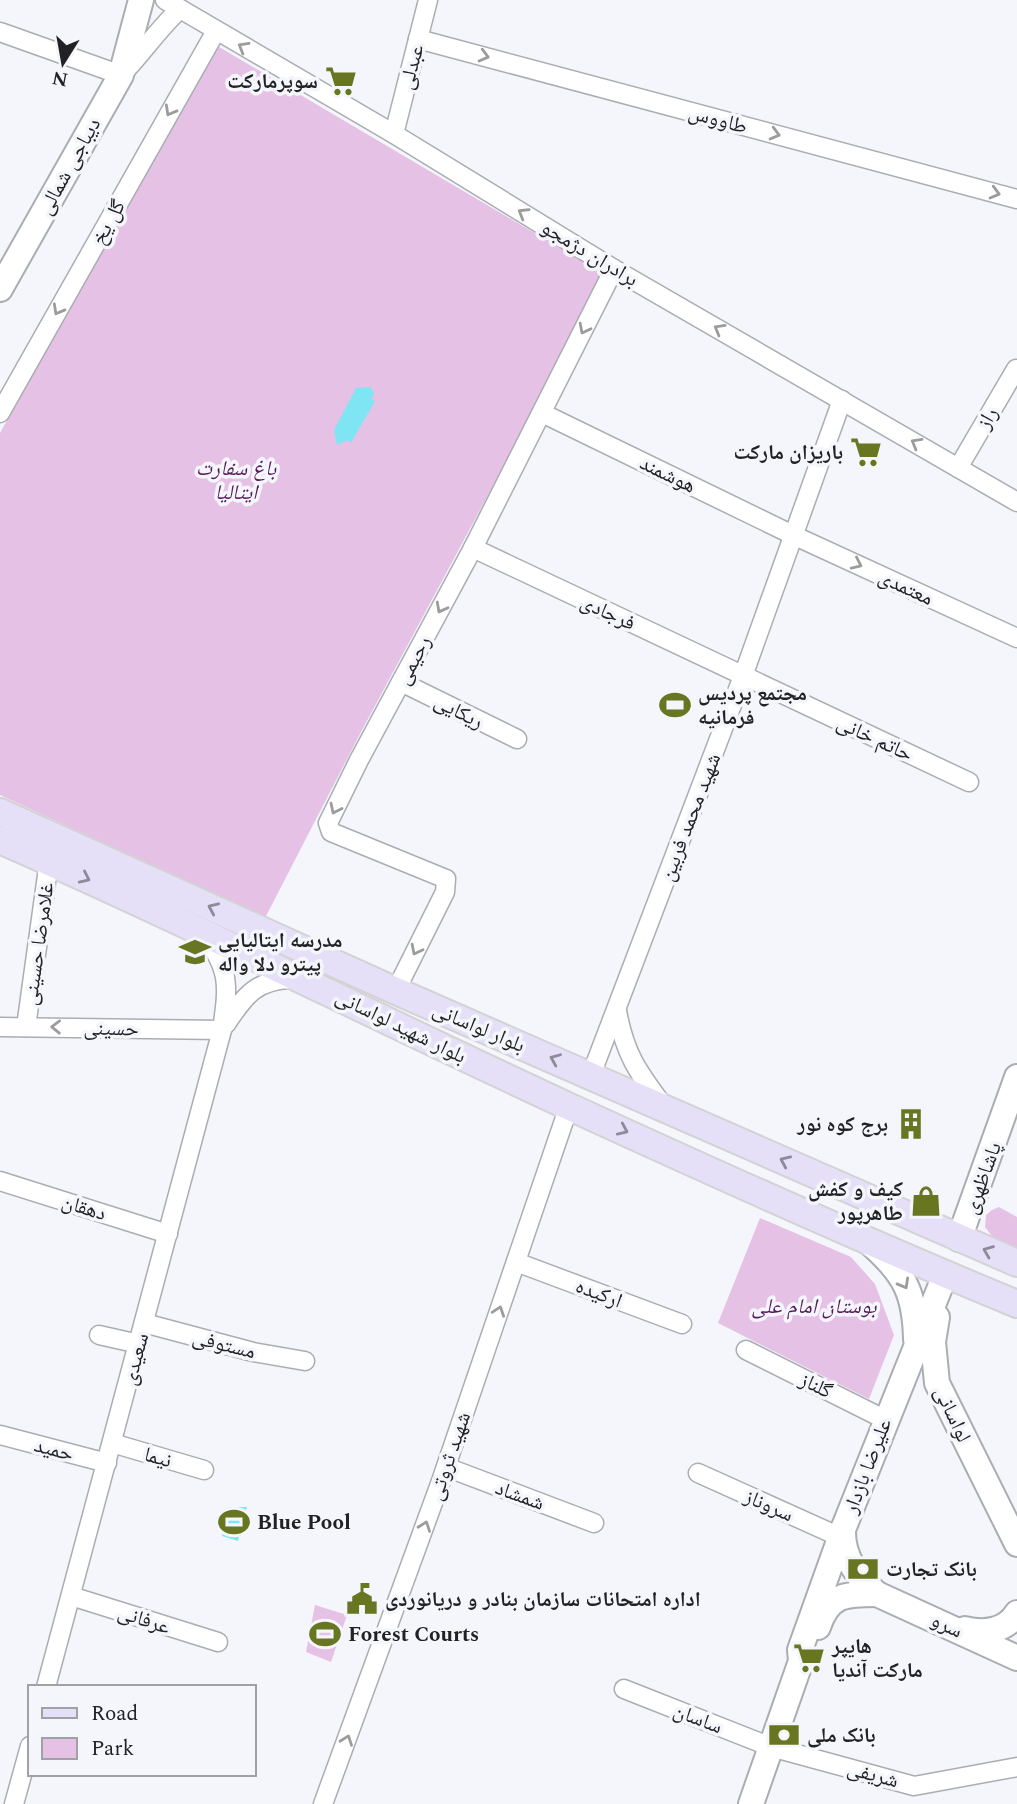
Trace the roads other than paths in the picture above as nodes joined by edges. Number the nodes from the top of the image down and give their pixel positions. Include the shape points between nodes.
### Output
1 (141, 0) edge
2 (428, 0) edge
3 (172, 5) edge
4 (215, 31) junction
5 (0, 32) edge
6 (418, 39) junction
7 (121, 75) junction
8 (394, 134) junction
9 (1017, 199) edge
10 (614, 268) junction
11 (0, 289) edge
12 (1016, 369) edge
13 (842, 400) junction
14 (0, 413) edge
15 (542, 413) junction
16 (958, 468) junction
17 (1017, 502) edge
18 (795, 536) junction
19 (473, 548) junction
20 (1017, 638) edge
21 (743, 676) junction
22 (401, 681) junction
23 (517, 740) dead end
24 (969, 782) dead end
25 (0, 812) edge
26 (0, 840) edge
27 (49, 861) junction
28 (202, 932) junction
29 (304, 979) junction
30 (396, 990) junction
31 (617, 1009) junction
32 (0, 1027) edge
33 (26, 1027) junction
34 (222, 1030) junction
35 (591, 1075) junction
36 (1017, 1077) edge
37 (569, 1106) junction
38 (664, 1107) junction
39 (0, 1181) edge
40 (880, 1204) junction
41 (168, 1234) junction
42 (865, 1238) junction
43 (960, 1240) junction
44 (516, 1262) junction
45 (1017, 1263) edge
46 (945, 1275) junction
47 (1017, 1304) edge
48 (144, 1323) junction
49 (682, 1324) dead end
50 (99, 1335) dead end
51 (917, 1343) junction
52 (139, 1344) junction
53 (746, 1350) dead end
54 (305, 1361) dead end
55 (937, 1383) junction
56 (897, 1391) junction
57 (886, 1420) junction
58 (0, 1435) edge
59 (112, 1443) junction
60 (107, 1463) junction
61 (446, 1467) junction
62 (204, 1470) dead end
63 (698, 1473) dead end
64 (990, 1492) junction
65 (594, 1523) dead end
66 (842, 1532) junction
67 (1017, 1544) edge
68 (1017, 1559) edge
69 (877, 1594) junction
70 (71, 1596) junction
71 (1017, 1613) edge
72 (941, 1622) junction
73 (218, 1642) dead end
74 (1017, 1658) edge
75 (801, 1661) junction
76 (47, 1685) edge
77 (624, 1689) dead end
78 (771, 1747) junction
79 (28, 1753) edge
80 (1017, 1767) edge
81 (14, 1804) edge
82 (323, 1804) edge
83 (751, 1804) edge

1 - 7 main road, دیباجی شمالی
2 - 6 street, عبدلی
3 - 4 street, برادران دژمجو
3 - 7 street via 144,52
8 -> 4 street, برادران دژمجو
4 -> 14 street, گل یخ
5 - 7 street
6 - 8 street, عبدلی
6 -> 9 street, طاووس
7 - 11 main road, دیباجی شمالی
10 -> 8 street, برادران دژمجو
13 -> 10 street, برادران دژمجو
10 -> 15 street, رحیمی
12 - 16 street, راز
16 -> 13 street, برادران دژمجو
13 - 18 street, شهید محمد فربین
15 - 18 street, هوشمند
15 - 19 street, رحیمی
16 - 17 street, برادران دژمجو
18 -> 20 street, معتمدی
18 - 21 street, شهید محمد فربین
19 - 21 street, فرجادی
19 -> 22 street, رحیمی
21 - 24 street, حاتم خانی
21 - 31 street, شهید محمد فربین
22 - 23 street, ریکایی
22 -> 30 street, رحیمی via 328,823 331,832 446,879 445,892
30 -> 25 main road, بلوار لواسانی
26 - 27 main road, بلوار شهید لواسانی
27 -> 28 main road, بلوار شهید لواسانی
27 - 33 street, غلامرضا حسینی
28 - 29 main road, بلوار شهید لواسانی
28 - 34 street, سعیدی via 225,969
29 - 34 street, سعیدی via 276,979 253,990
29 - 37 main road, بلوار شهید لواسانی
35 -> 30 main road, بلوار لواسانی
31 - 35 street, شهید محمد فربین
31 - 38 street via 635,1069
32 - 33 street, حسینی
34 -> 33 street, حسینی
34 - 41 street, سعیدی
35 - 38 main road, بلوار لواسانی
36 - 43 main road, پاشاظهری
37 -> 42 main road, بلوار شهید لواسانی
37 - 44 street, شهید ثروتی
40 -> 38 main road, بلوار لواسانی
39 - 41 street, دهقان
40 - 42 main road via 884,1211 881,1228
40 - 43 main road, بلوار لواسانی
41 - 48 street, سعیدی
42 - 46 main road
42 -> 51 main road via 889,1260 907,1287 915,1310
45 -> 43 main road, بلوار لواسانی
43 - 46 main road
44 - 49 street, ارکیده
61 -> 44 street, شهید ثروتی
46 - 47 main road
46 - 51 main road, علیرضا بازدار
46 - 55 main road, لواسانی via 933,1342
48 - 52 street, سعیدی
48 - 54 street, مستوفی
50 - 52 street
51 - 56 main road, علیرضا بازدار
52 - 59 street, سعیدی
53 - 57 street, گلناز
55 - 56 main road via 917,1375
55 - 64 main road, لواسانی
56 - 57 main road, علیرضا بازدار
57 - 66 main road, علیرضا بازدار
58 - 60 street, حمید
59 - 60 street, سعیدی
59 - 62 street, نیما
60 - 70 street, سعیدی
61 - 65 street, شمشاد
82 -> 61 street, شهید ثروتی
63 - 66 street, سروناز
64 - 67 main road, لواسانی
64 - 68 main road
66 - 69 main road via 854,1570
66 - 75 main road, علیرضا بازدار via 800,1650
69 - 72 main road, سرو
69 - 75 main road, علیرضا بازدار via 846,1596 824,1608 809,1653
70 - 73 street, عرفانی
70 - 76 street, سعیدی
71 - 72 main road via 1004,1626 981,1632
72 - 74 main road, سرو
75 - 78 main road, علیرضا بازدار
77 - 78 street, ساسان
78 - 80 street, شریفی via 914,1786
78 - 83 main road, علیرضا بازدار
79 - 81 street

